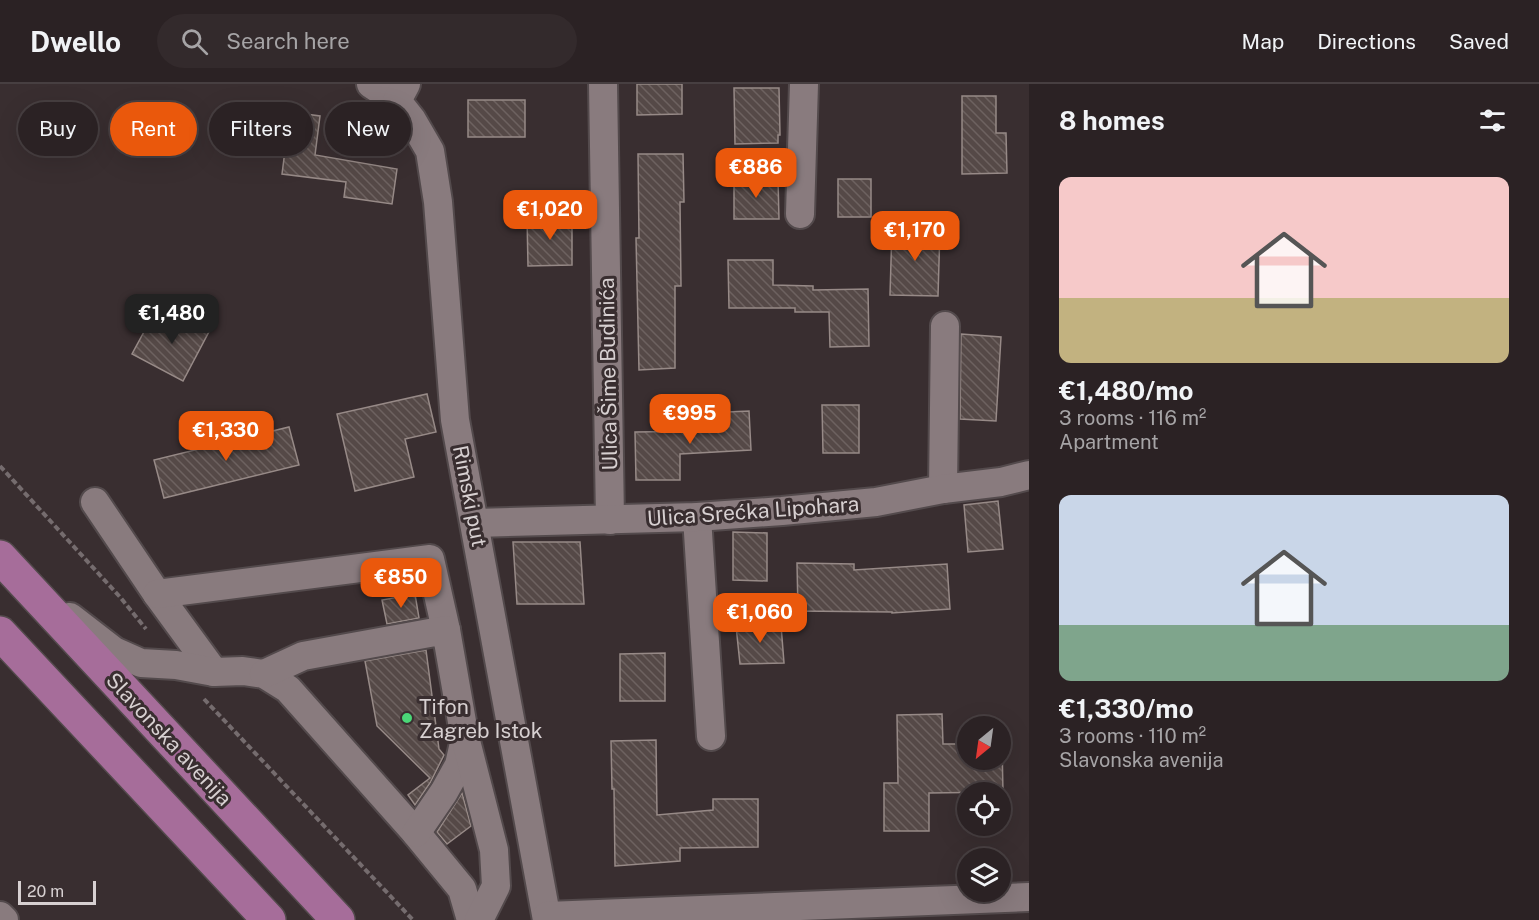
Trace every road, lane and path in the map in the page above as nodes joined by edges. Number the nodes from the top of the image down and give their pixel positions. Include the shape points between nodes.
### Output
1 (371, 84) edge
2 (603, 84) edge
3 (804, 84) edge
4 (402, 93) edge
5 (800, 214) dead end
6 (945, 326) dead end
7 (0, 466) edge
8 (1029, 474) edge
9 (943, 489) junction
10 (95, 502) dead end
11 (697, 517) junction
12 (610, 520) junction
13 (475, 523) junction
14 (10, 568) edge
15 (157, 594) junction
16 (446, 630) junction
17 (0, 633) edge
18 (153, 638) dead end
19 (264, 674) junction
20 (207, 683) junction
21 (711, 736) dead end
22 (465, 739) junction
23 (416, 832) junction
24 (1029, 897) edge
25 (0, 916) edge
26 (547, 918) edge
27 (4, 920) edge
28 (269, 920) edge
29 (338, 920) edge
30 (413, 920) edge
31 (471, 920) edge
32 (479, 920) edge

1 - 4 street
2 - 12 street, Ulica Šime Budinića
3 - 5 street
4 - 13 street, Rimski put via 430,152 438,202 455,420
6 - 9 street
7 - 18 path
8 - 9 street, Ulica Srećka Lipohara via 1001,482
9 - 11 street, Ulica Srećka Lipohara via 864,503
10 - 15 street
11 - 12 street, Ulica Srećka Lipohara
11 - 21 street
12 - 13 street, Ulica Srećka Lipohara
13 - 26 street, Rimski put
14 - 20 street via 114,651 141,663 176,665
14 - 29 main road, Slavonska avenija
15 - 16 street via 430,559
15 - 20 street
16 - 19 street via 303,656
16 - 22 street
17 - 28 main road
19 - 20 street via 243,671
19 - 23 street via 288,689
20 - 30 path
22 - 23 street via 459,765
22 - 32 street via 494,859 496,886
23 - 31 street via 462,889
24 - 26 street
25 - 27 street

